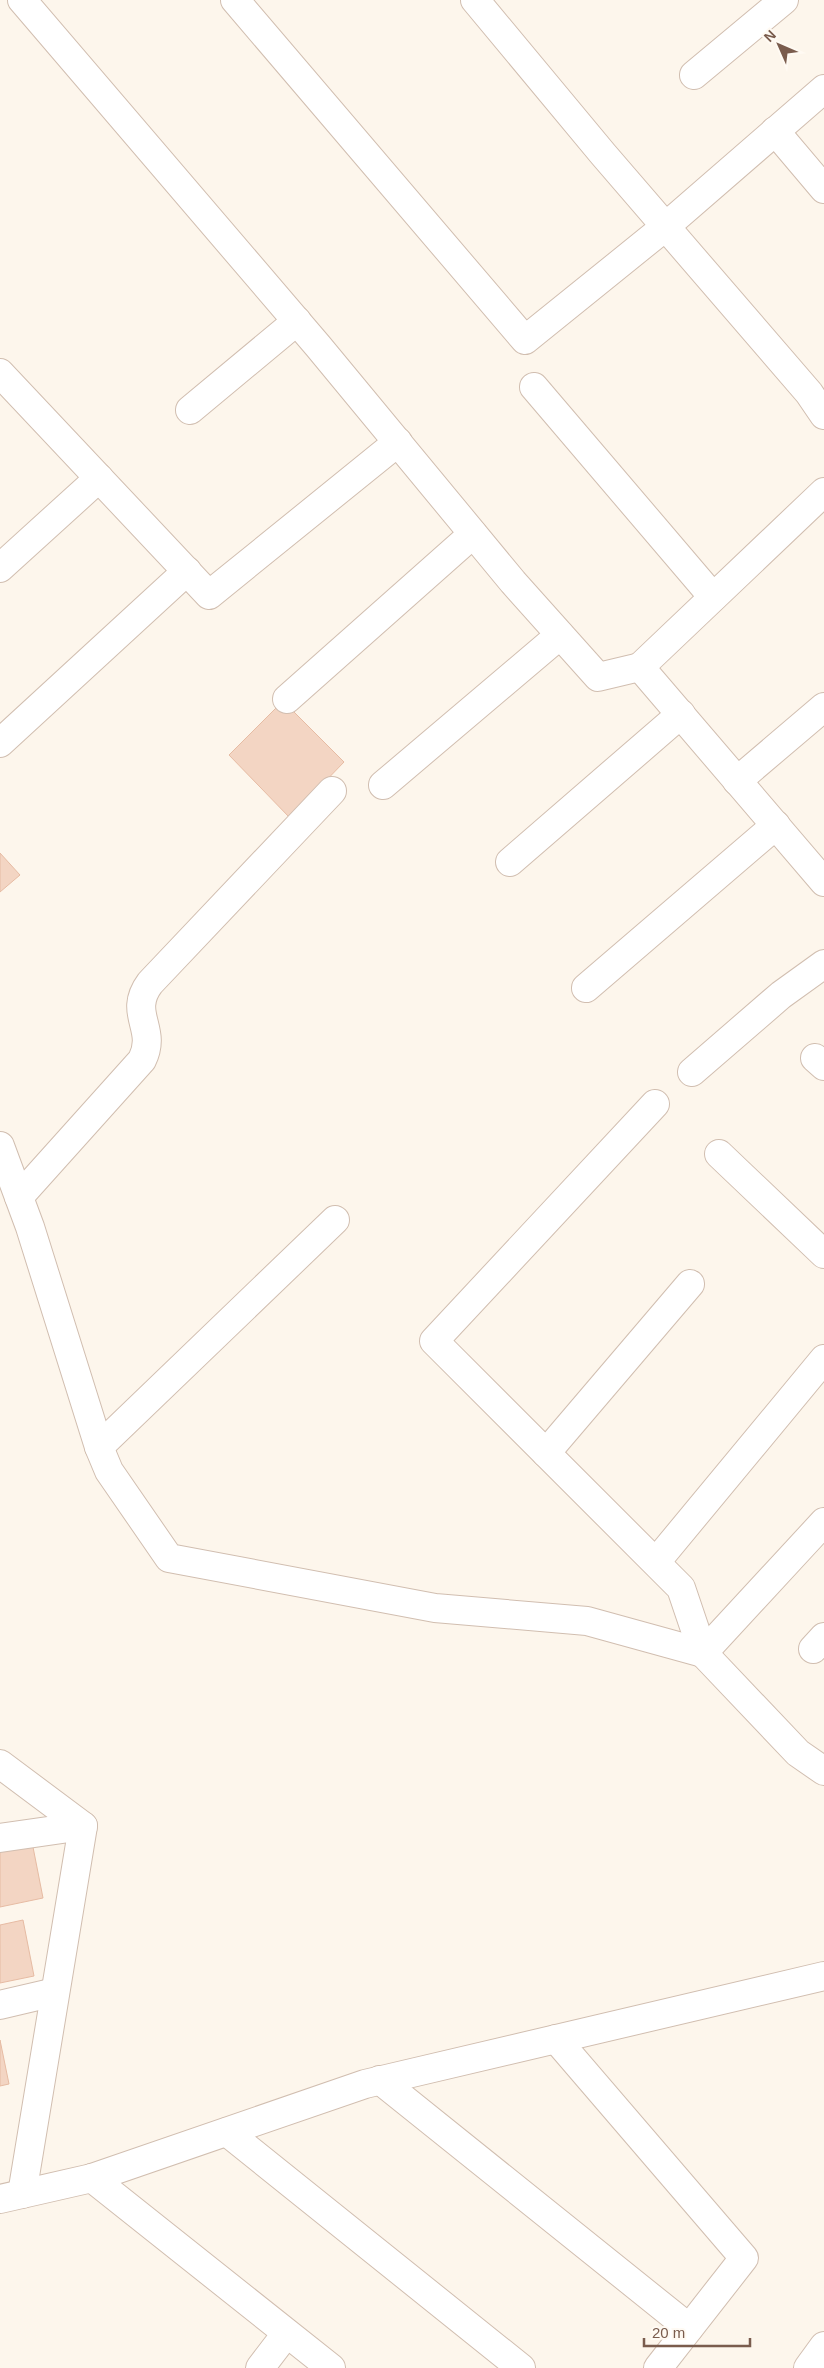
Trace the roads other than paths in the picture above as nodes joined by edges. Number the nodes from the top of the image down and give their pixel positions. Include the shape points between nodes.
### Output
1 (22, 0) edge
2 (235, 0) edge
3 (475, 0) edge
4 (784, 0) edge
5 (694, 75) dead end
6 (824, 89) edge
7 (776, 132) junction
8 (824, 189) edge
9 (666, 227) junction
10 (298, 321) junction
11 (0, 373) edge
12 (534, 387) dead end
13 (190, 410) dead end
14 (824, 415) edge
15 (398, 442) junction
16 (100, 478) junction
17 (824, 492) edge
18 (473, 534) junction
19 (0, 568) edge
20 (187, 571) junction
21 (713, 597) junction
22 (560, 635) junction
23 (640, 667) junction
24 (287, 699) dead end
25 (824, 707) edge
26 (681, 714) junction
27 (0, 743) edge
28 (737, 780) junction
29 (383, 785) dead end
30 (332, 791) dead end
31 (776, 825) junction
32 (510, 862) dead end
33 (824, 882) edge
34 (824, 964) edge
35 (586, 988) dead end
36 (692, 1072) dead end
37 (655, 1104) dead end
38 (0, 1146) edge
39 (718, 1154) dead end
40 (11, 1192) edge
41 (335, 1220) dead end
42 (824, 1254) edge
43 (690, 1284) dead end
44 (824, 1359) edge
45 (99, 1447) junction
46 (546, 1453) junction
47 (824, 1522) edge
48 (656, 1562) junction
49 (703, 1653) junction
50 (0, 1764) edge
51 (824, 1771) edge
52 (83, 1826) junction
53 (0, 1838) edge
54 (824, 1976) edge
55 (55, 1992) junction
56 (0, 2005) edge
57 (556, 2039) junction
58 (380, 2080) junction
59 (227, 2132) junction
60 (92, 2178) junction
61 (11, 2196) edge
62 (689, 2328) junction
63 (286, 2334) junction
64 (824, 2346) edge
65 (260, 2368) edge
66 (331, 2368) edge
67 (521, 2368) edge
68 (658, 2368) edge
69 (808, 2368) edge

1 - 10 street
2 - 9 street via 525,340
3 - 9 street
4 - 5 street
6 - 7 street
7 - 8 street
7 - 9 street
9 - 14 street via 809,393
10 - 13 street
10 - 15 street
11 - 16 street
12 - 21 street
15 - 18 street
15 - 20 street via 209,595
16 - 19 street
16 - 20 street
17 - 21 street
18 - 22 street
18 - 24 street
20 - 27 street
21 - 23 street
22 - 23 street via 598,677
22 - 29 street
23 - 26 street
25 - 28 street
26 - 28 street
26 - 32 street
28 - 31 street
30 - 40 street via 150,983 142,994 140,1006 148,1041 142,1060
31 - 33 street
31 - 35 street
34 - 36 street via 781,995
37 - 46 street via 434,1341
38 - 40 street
39 - 42 street
40 - 45 street
41 - 45 street
43 - 46 street
44 - 48 street
45 - 49 street via 109,1471 169,1558 435,1608 587,1621
46 - 48 street
47 - 49 street
48 - 49 street via 681,1588
49 - 51 street via 798,1753
50 - 52 street
52 - 53 street
52 - 55 street
54 - 57 street
55 - 56 street
55 - 61 street
57 - 58 street
57 - 62 street via 744,2258
58 - 59 street
58 - 62 street
59 - 60 street
59 - 67 street
60 - 61 street
60 - 63 street
62 - 68 street
63 - 65 street
63 - 66 street
64 - 69 street

